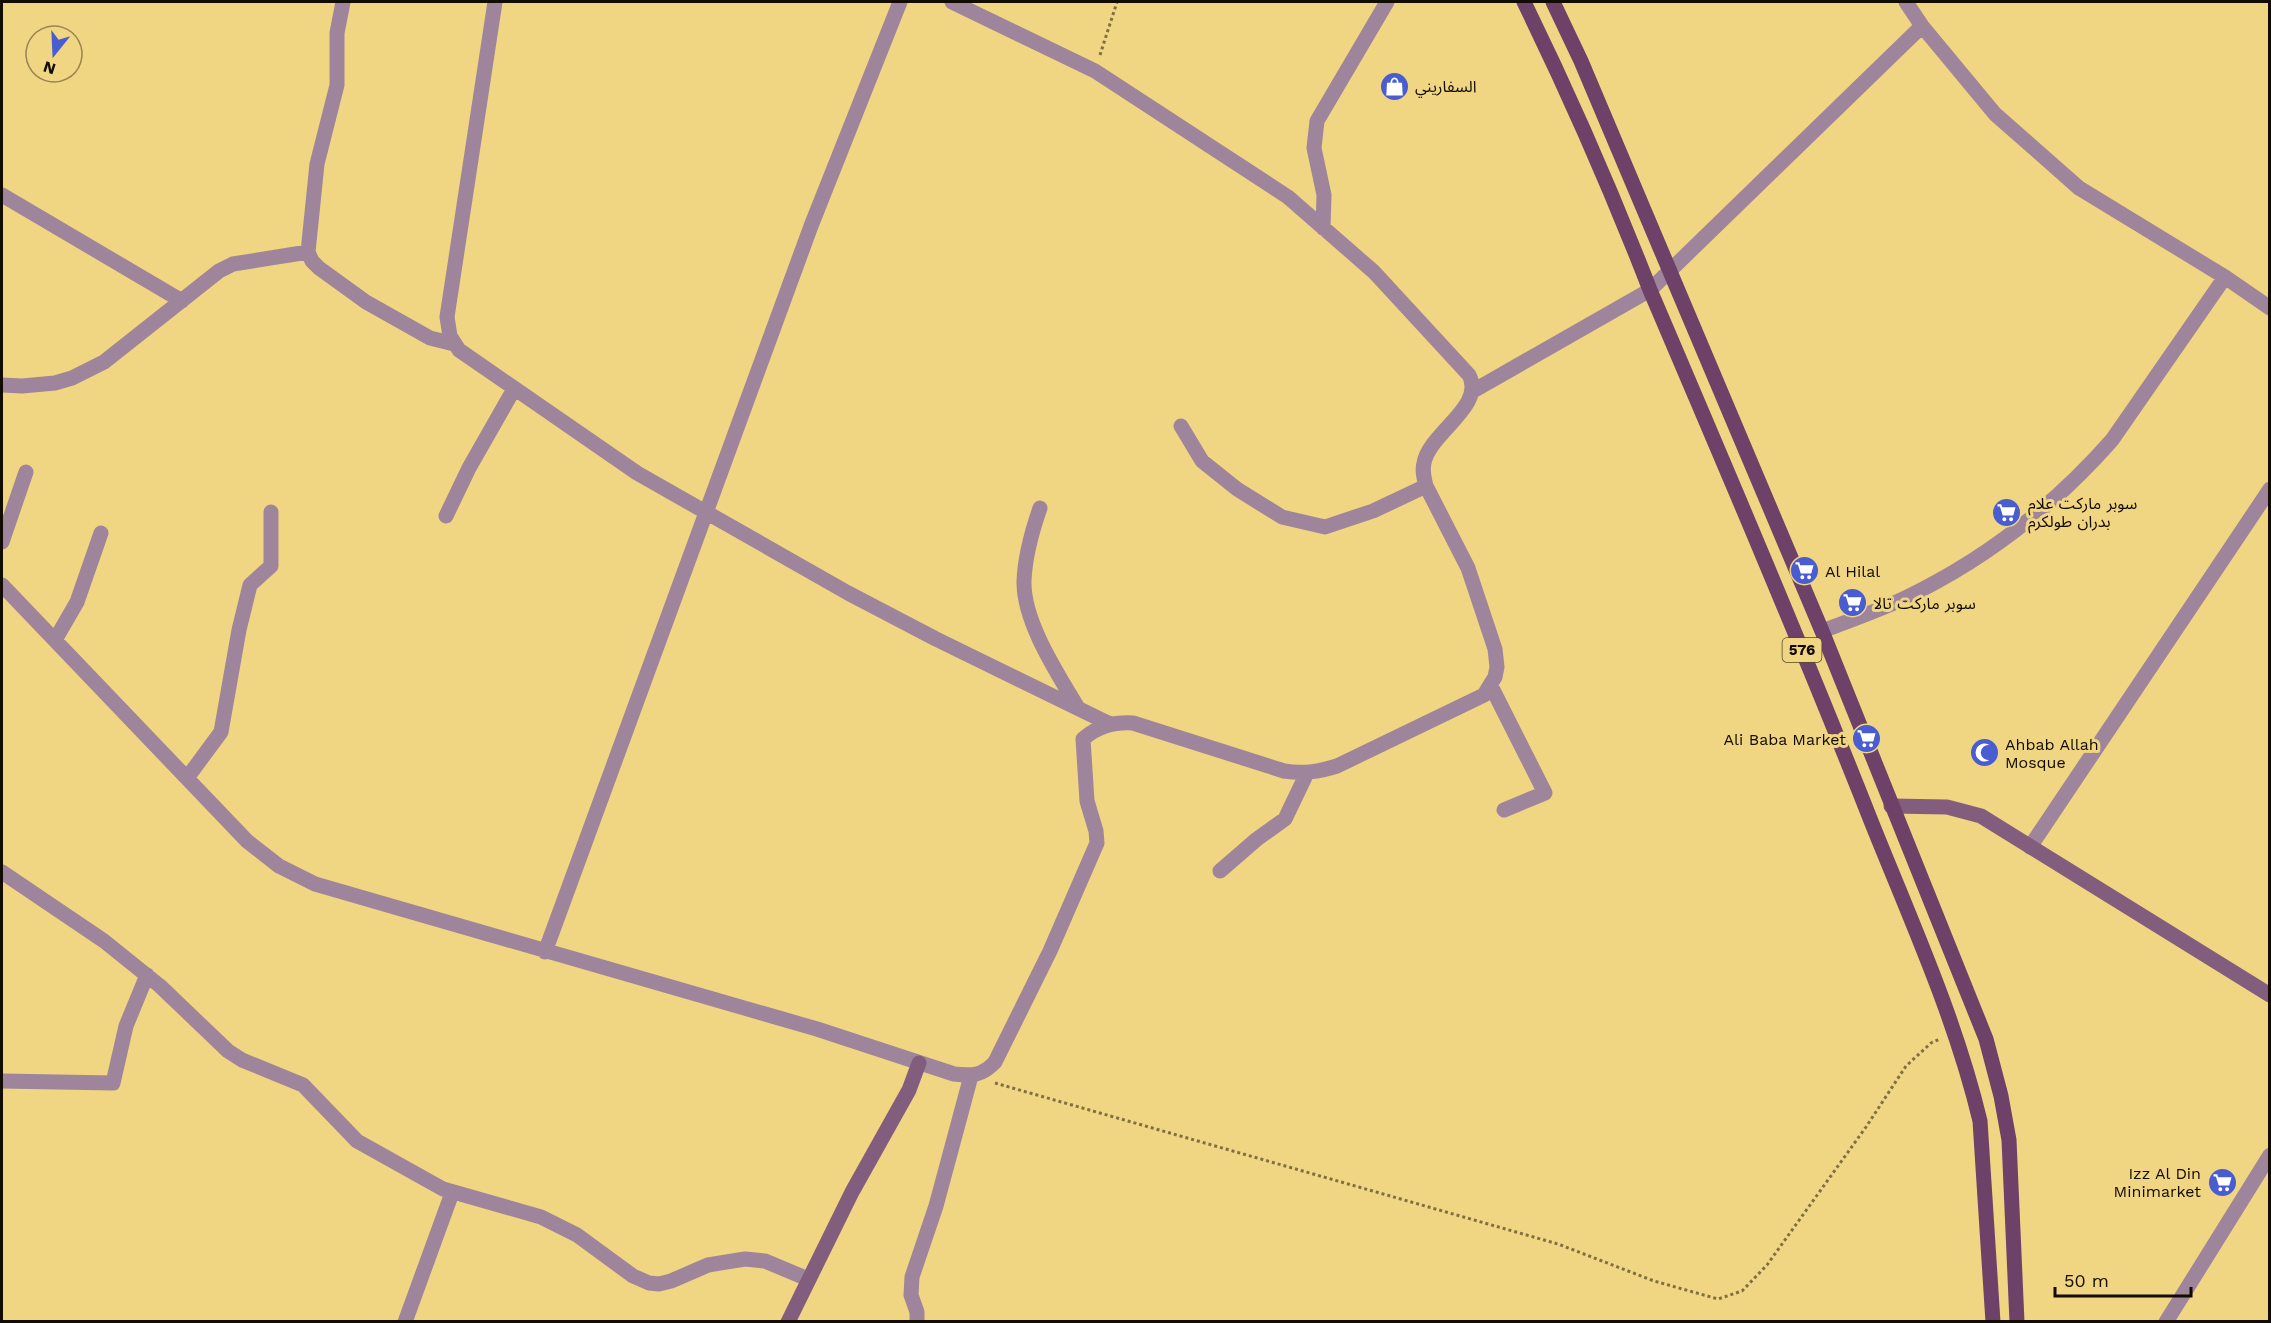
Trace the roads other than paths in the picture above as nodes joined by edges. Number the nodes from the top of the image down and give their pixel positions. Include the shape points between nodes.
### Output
1 (343, 2) edge
2 (495, 2) edge
3 (900, 2) edge
4 (952, 2) edge
5 (1387, 2) edge
6 (1524, 2) edge
7 (1552, 2) edge
8 (1906, 2) edge
9 (1922, 26) junction
10 (2, 195) edge
11 (1323, 228) junction
12 (308, 252) junction
13 (1670, 273) junction
14 (2225, 277) junction
15 (1650, 290) junction
16 (182, 301) junction
17 (2270, 308) edge
18 (454, 344) junction
19 (2, 385) edge
20 (514, 389) junction
21 (1473, 391) junction
22 (1182, 426) dead end
23 (26, 472) dead end
24 (1426, 486) junction
25 (2270, 489) edge
26 (1040, 508) dead end
27 (271, 512) dead end
28 (708, 512) junction
29 (446, 516) dead end
30 (101, 533) dead end
31 (2, 542) edge
32 (2, 585) edge
33 (1822, 631) junction
34 (55, 640) junction
35 (1491, 686) junction
36 (1078, 708) junction
37 (1110, 724) junction
38 (1307, 773) junction
39 (187, 778) junction
40 (1891, 806) junction
41 (1504, 810) dead end
42 (2030, 847) junction
43 (1220, 871) dead end
44 (2, 872) edge
45 (545, 952) junction
46 (147, 975) junction
47 (2270, 995) edge
48 (920, 1063) junction
49 (971, 1076) junction
50 (2, 1081) edge
51 (2270, 1155) edge
52 (452, 1193) junction
53 (808, 1280) junction
54 (405, 1322) edge
55 (788, 1322) edge
56 (917, 1322) edge
57 (1993, 1322) edge
58 (2017, 1322) edge
59 (2166, 1322) edge

1 - 12 street via 337,33 337,85 316,164
2 - 18 street via 447,317
3 - 28 street via 811,226
4 - 11 street via 1095,71 1288,197
5 - 11 street via 1317,122 1314,148 1324,195
6 - 15 main road, 576 via 1623,219
7 - 13 main road, 576 via 1581,61
8 - 9 street
9 - 13 street
9 - 14 street via 1995,114 2079,188
10 - 16 street
11 - 21 street via 1374,273 1461,367 1473,382
12 - 16 street via 233,264
12 - 18 street via 319,268 366,302 430,338
13 - 15 street
13 - 33 main road, 576
14 - 17 street
14 - 33 street via 2112,440 2043,509 1937,582
15 - 21 street
15 - 57 main road, 576 via 1844,752 1936,984 1972,1089 1980,1121
16 - 19 street via 104,362 72,378 33,385
18 - 20 street via 466,357
20 - 28 street via 637,473
20 - 29 street
21 - 24 street via 1426,455
22 - 24 street via 1202,461 1282,517 1325,527 1373,511
23 - 31 street
24 - 35 street via 1468,568 1495,649 1497,667
25 - 42 street
26 - 36 street via 1024,582 1031,618
27 - 39 street via 271,566 250,585 221,732
28 - 36 street via 848,593
28 - 45 street
30 - 34 street via 77,602
32 - 34 street
33 - 40 main road, 576
34 - 39 street
35 - 38 street via 1484,695 1336,766
35 - 41 street via 1545,794
36 - 37 street
37 - 38 street via 1141,725 1284,771
37 - 49 street via 1083,739 1087,801 1096,831 1093,851 1050,951 995,1062
38 - 43 street via 1285,819
39 - 45 street via 247,841 297,876
40 - 42 street via 1928,805 1964,810 1996,824
40 - 58 main road, 576 via 1986,1039 2001,1096 2009,1140
42 - 47 street
44 - 46 street
45 - 48 street via 817,1029
46 - 50 street via 126,1026 113,1083
46 - 52 street via 228,1052 303,1085 357,1141
48 - 49 street
48 - 53 street
49 - 56 street via 936,1206 912,1277
51 - 59 street
52 - 53 street via 542,1217 650,1283 671,1281 708,1265 745,1259 765,1261
52 - 54 street
53 - 55 street

